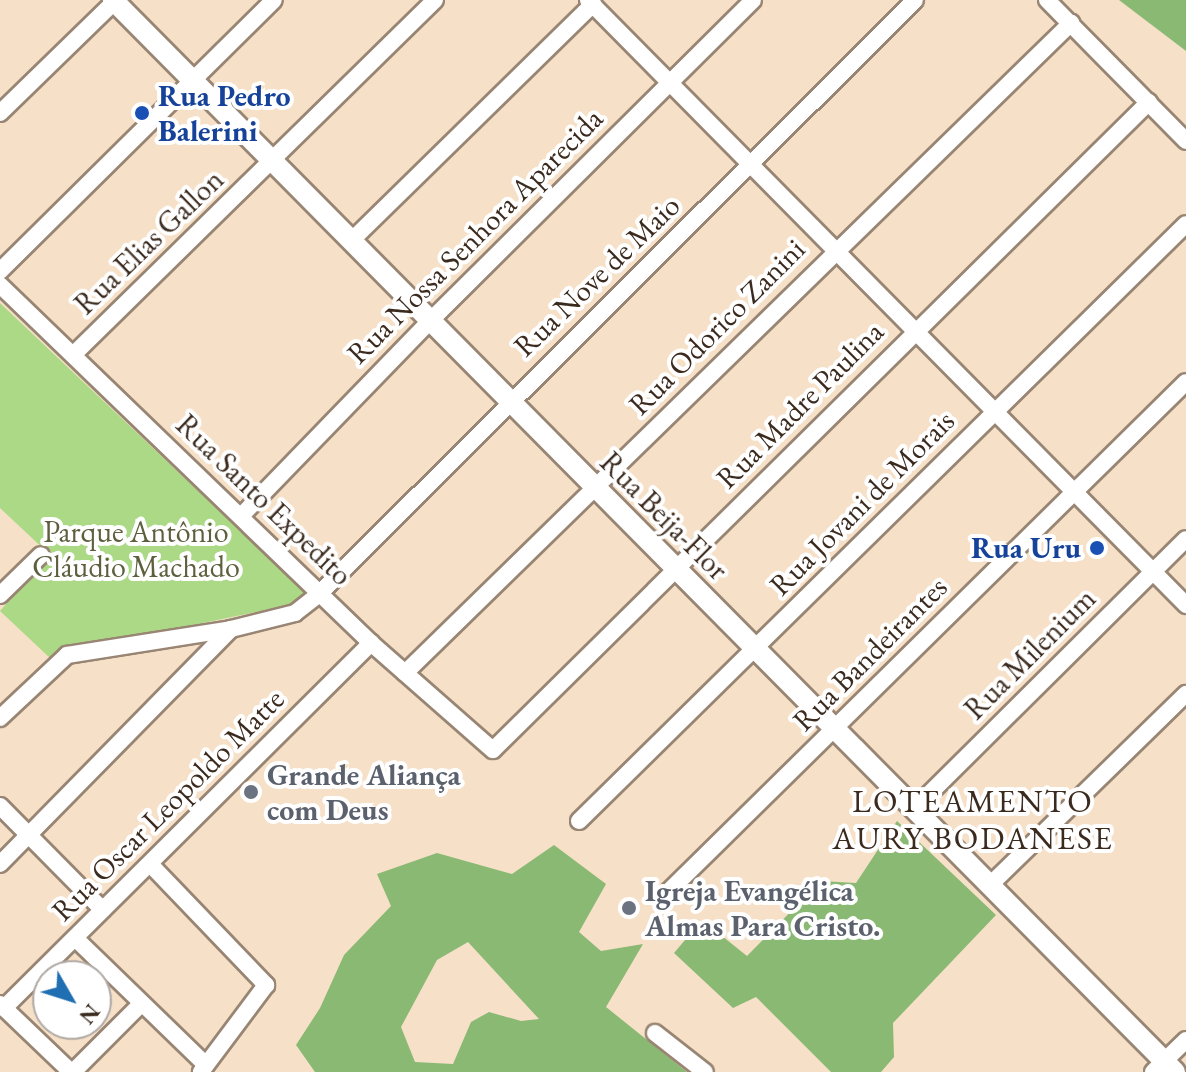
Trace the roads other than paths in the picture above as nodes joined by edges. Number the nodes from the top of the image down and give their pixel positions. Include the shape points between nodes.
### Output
1 (114, 0) edge
2 (274, 0) edge
3 (435, 0) edge
4 (753, 0) edge
5 (915, 0) edge
6 (1047, 0) edge
7 (591, 2) edge
8 (1071, 23) junction
9 (193, 81) junction
10 (670, 81) junction
11 (1149, 102) junction
12 (0, 113) edge
13 (1186, 141) edge
14 (272, 161) junction
15 (751, 165) junction
16 (1186, 224) edge
17 (351, 241) junction
18 (835, 250) junction
19 (0, 271) edge
20 (0, 285) edge
21 (430, 321) junction
22 (914, 331) junction
23 (73, 355) junction
24 (1186, 382) edge
25 (509, 402) junction
26 (995, 410) junction
27 (594, 488) junction
28 (1073, 492) junction
29 (241, 516) junction
30 (1186, 539) edge
31 (41, 555) dead end
32 (674, 569) junction
33 (1153, 571) junction
34 (319, 594) junction
35 (0, 595) edge
36 (1186, 605) edge
37 (231, 629) junction
38 (371, 643) junction
39 (755, 650) junction
40 (405, 673) junction
41 (1186, 694) edge
42 (0, 718) edge
43 (834, 729) junction
44 (493, 750) joint
45 (0, 806) edge
46 (914, 809) junction
47 (579, 821) dead end
48 (29, 836) junction
49 (0, 864) edge
50 (150, 864) junction
51 (990, 885) junction
52 (662, 898) dead end
53 (103, 910) junction
54 (75, 938) junction
55 (141, 1004) junction
56 (2, 1006) edge
57 (655, 1033) dead end
58 (1186, 1040) edge
59 (203, 1068) edge
60 (1164, 1068) edge
61 (72, 1072) edge
62 (705, 1072) edge

1 - 9 street, Rua Beija-Flor
1 - 12 street
2 - 9 street
3 - 14 street, Rua Elias Gallon
4 - 10 street, Rua Nossa Senhora Aparecida
5 - 15 street, Rua Nove de Maio
6 - 8 street
7 - 10 street
7 - 17 street
8 - 11 street
8 - 18 street, Rua Odorico Zanini
9 - 14 street, Rua Beija-Flor
9 - 19 street
10 - 15 street
10 - 21 street, Rua Nossa Senhora Aparecida
11 - 13 street
11 - 22 street, Rua Madre Paulina
14 - 17 street, Rua Beija-Flor
14 - 23 street, Rua Elias Gallon
15 - 18 street
15 - 25 street, Rua Nove de Maio
16 - 26 street, Rua Jovani de Morais
17 - 21 street, Rua Beija-Flor
18 - 22 street
18 - 27 street, Rua Odorico Zanini
20 - 23 street, Rua Santo Expedito
21 - 25 street, Rua Beija-Flor
21 - 29 street, Rua Nossa Senhora Aparecida
22 - 26 street
22 - 32 street, Rua Madre Paulina
23 - 29 street, Rua Santo Expedito
24 - 28 street, Rua Bandeirantes
25 - 27 street, Rua Beija-Flor
25 - 34 street, Rua Nove de Maio
26 - 28 street
26 - 39 street, Rua Jovani de Morais
27 - 32 street, Rua Beija-Flor
27 - 40 street, Rua Odorico Zanini
28 - 33 street
28 - 43 street, Rua Bandeirantes
29 - 34 street, Rua Santo Expedito
30 - 33 street, Rua Milenium
31 - 35 street
32 - 39 street, Rua Beija-Flor
32 - 44 street, Rua Madre Paulina
33 - 36 street
33 - 46 street, Rua Milenium
34 - 37 street, Rua Nove de Maio via 295,613
34 - 38 street, Rua Santo Expedito
37 - 42 street, Rua Nove de Maio via 67,655
37 - 48 street
38 - 40 street, Rua Santo Expedito
38 - 50 street, Rua Oscar Leopoldo Matte
39 - 43 street, Rua Beija-Flor
39 - 47 street, Rua Jovani de Morais
40 - 44 street, Rua Santo Expedito
41 - 51 street
43 - 46 street, Rua Beija-Flor
43 - 52 street, Rua Bandeirantes
45 - 48 street
46 - 51 street, Rua Beija-Flor
48 - 49 street
48 - 53 street
50 - 53 street, Rua Oscar Leopoldo Matte
50 - 59 street via 266,985
51 - 60 street, Rua Beija-Flor
53 - 54 street, Rua Oscar Leopoldo Matte
54 - 55 street
54 - 56 street, Rua Oscar Leopoldo Matte
55 - 59 street
55 - 61 street
56 - 61 street
57 - 62 street
58 - 60 street

